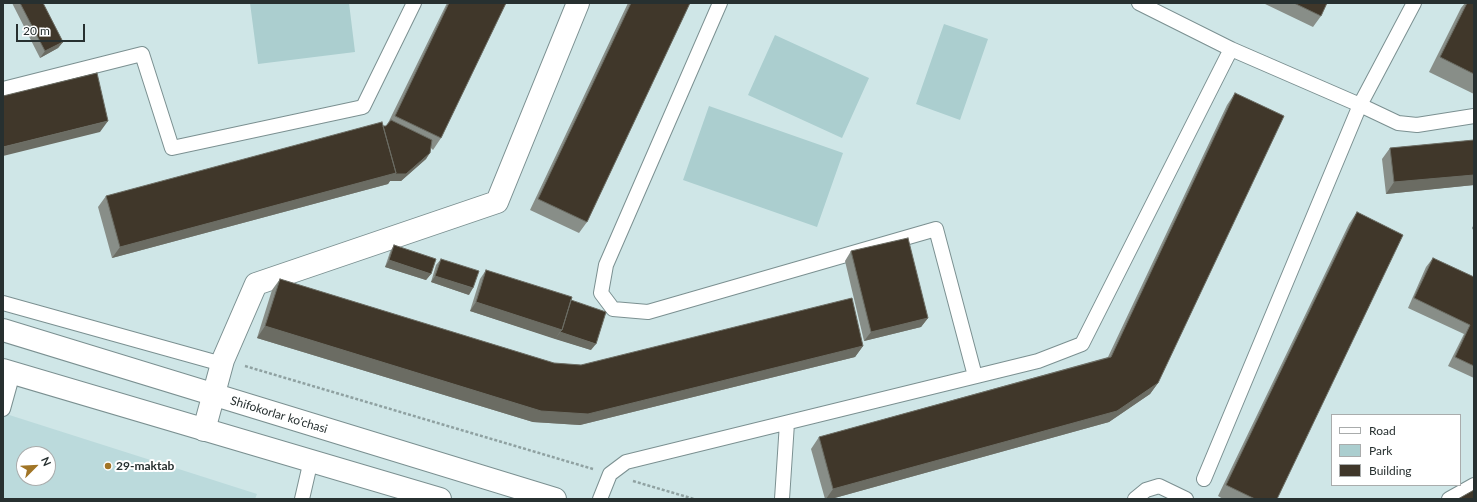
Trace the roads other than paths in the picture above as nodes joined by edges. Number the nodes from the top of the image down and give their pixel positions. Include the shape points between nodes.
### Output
1 (414, 3) edge
2 (578, 3) edge
3 (720, 3) edge
4 (1139, 3) edge
5 (1414, 3) edge
6 (1231, 49) junction
7 (3, 89) edge
8 (1360, 105) junction
9 (1474, 116) edge
10 (3, 303) edge
11 (3, 330) edge
12 (222, 362) junction
13 (8, 371) edge
14 (975, 376) junction
15 (213, 394) junction
16 (3, 409) edge
17 (787, 423) junction
18 (204, 430) junction
19 (311, 460) junction
20 (1204, 479) dead end
21 (1474, 485) edge
22 (302, 499) edge
23 (440, 499) edge
24 (555, 499) edge
25 (600, 499) edge
26 (782, 499) edge
27 (1135, 499) edge
28 (1186, 499) edge
29 (1449, 499) edge

1 - 7 lane via 363,108 172,148 142,54
2 - 12 main road via 497,202 256,284
3 - 14 lane via 606,265 601,293 613,309 648,312 936,229
4 - 6 lane
5 - 8 lane
6 - 8 lane
6 - 14 lane via 1082,344 1038,361
8 - 9 lane via 1398,123 1417,125
8 - 20 lane
10 - 12 lane
11 - 15 main road, Shifokorlar ko'chasi
12 - 15 main road
13 - 16 lane
13 - 18 main road
14 - 17 lane
15 - 18 main road
15 - 24 main road, Shifokorlar ko'chasi
17 - 25 lane via 626,462 610,474
17 - 26 lane
18 - 19 main road
19 - 22 lane
19 - 23 main road
21 - 29 lane
27 - 28 lane via 1146,490 1159,486

